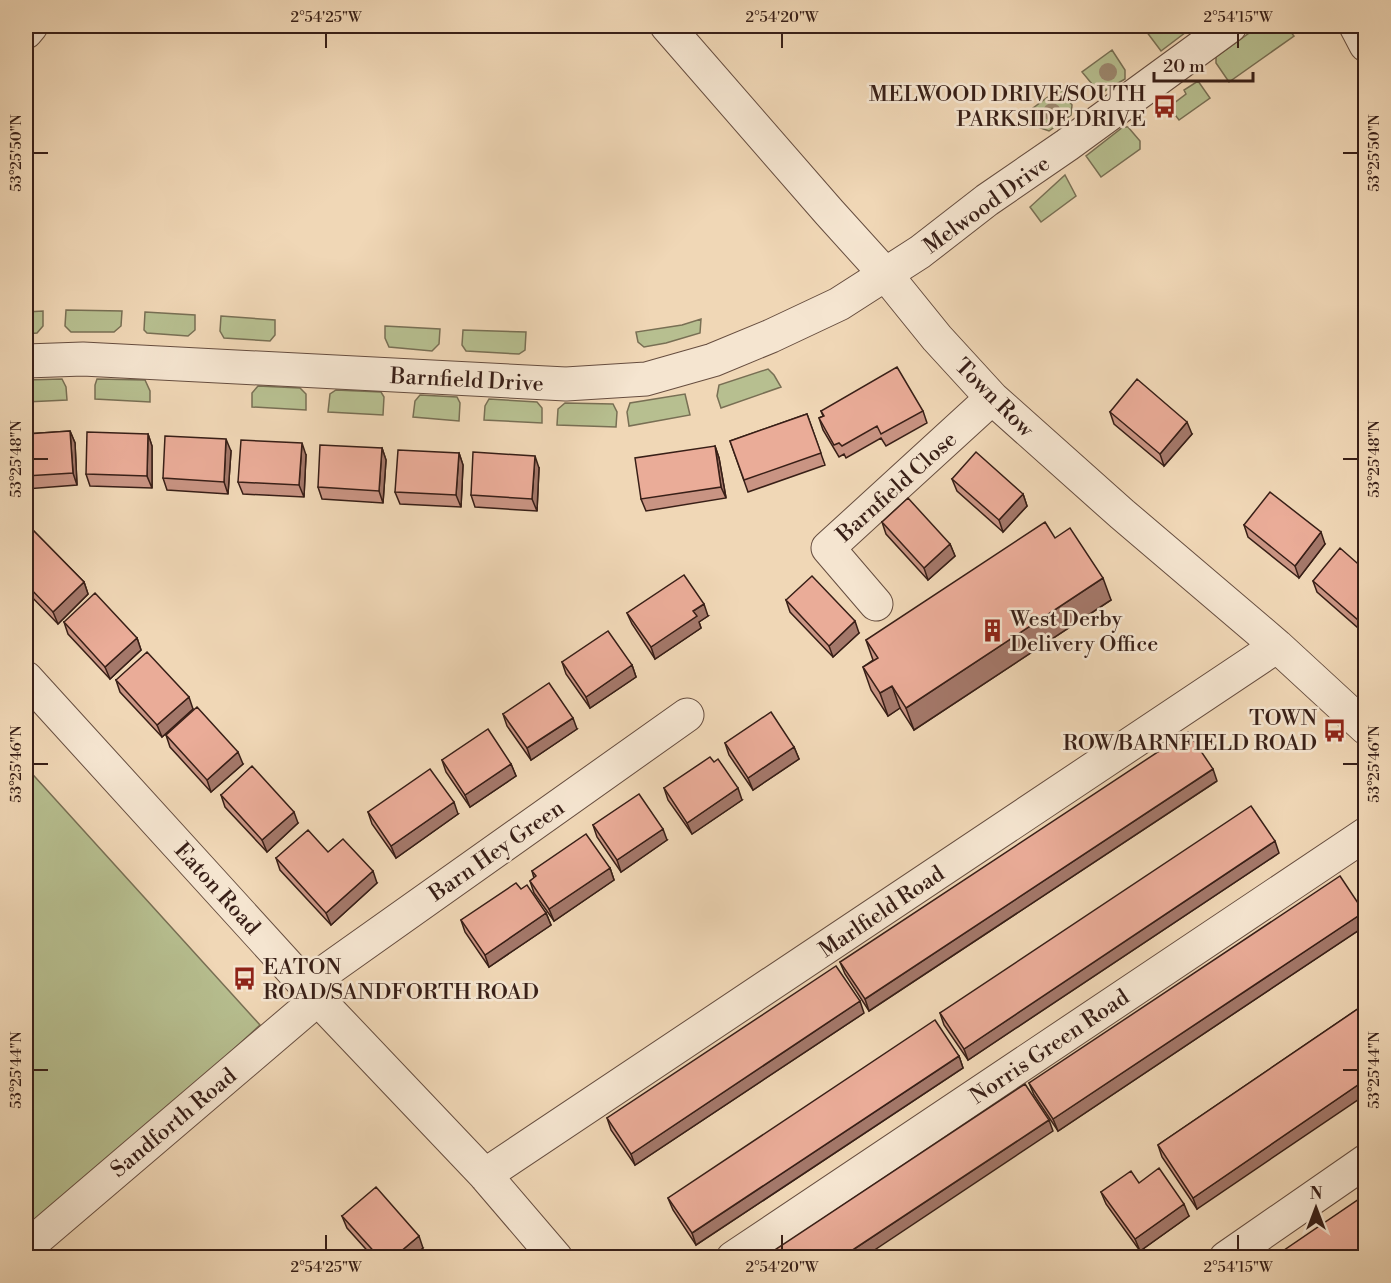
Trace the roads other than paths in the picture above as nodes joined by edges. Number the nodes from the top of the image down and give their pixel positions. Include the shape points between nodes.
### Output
1 (32, 26) edge
2 (667, 26) edge
3 (1230, 26) edge
4 (1356, 26) edge
5 (26, 32) edge
6 (1365, 45) edge
7 (886, 275) junction
8 (26, 361) edge
9 (992, 398) junction
10 (876, 604) dead end
11 (1277, 646) junction
12 (26, 678) edge
13 (687, 715) dead end
14 (1365, 728) edge
15 (1365, 834) edge
16 (311, 990) junction
17 (1365, 1161) edge
18 (485, 1175) junction
19 (26, 1248) edge
20 (556, 1257) edge
21 (733, 1257) edge
22 (1226, 1257) edge

1 - 5 street
2 - 7 street, Town Row
3 - 7 street, Melwood Drive
4 - 6 street
7 - 8 street, Barnfield Drive via 839,304 771,336 713,360 646,379 559,384 133,361
7 - 9 street, Town Row
9 - 10 street, Barnfield Close via 828,548
9 - 11 street, Town Row
11 - 14 street, Town Row
11 - 18 street, Marlfield Road
12 - 16 street, Eaton Road
13 - 16 street, Barn Hey Green via 319,976
15 - 21 street, Norris Green Road
16 - 18 street, Eaton Road
16 - 19 street, Sandforth Road via 305,1010
17 - 22 street
18 - 20 street, Eaton Road

